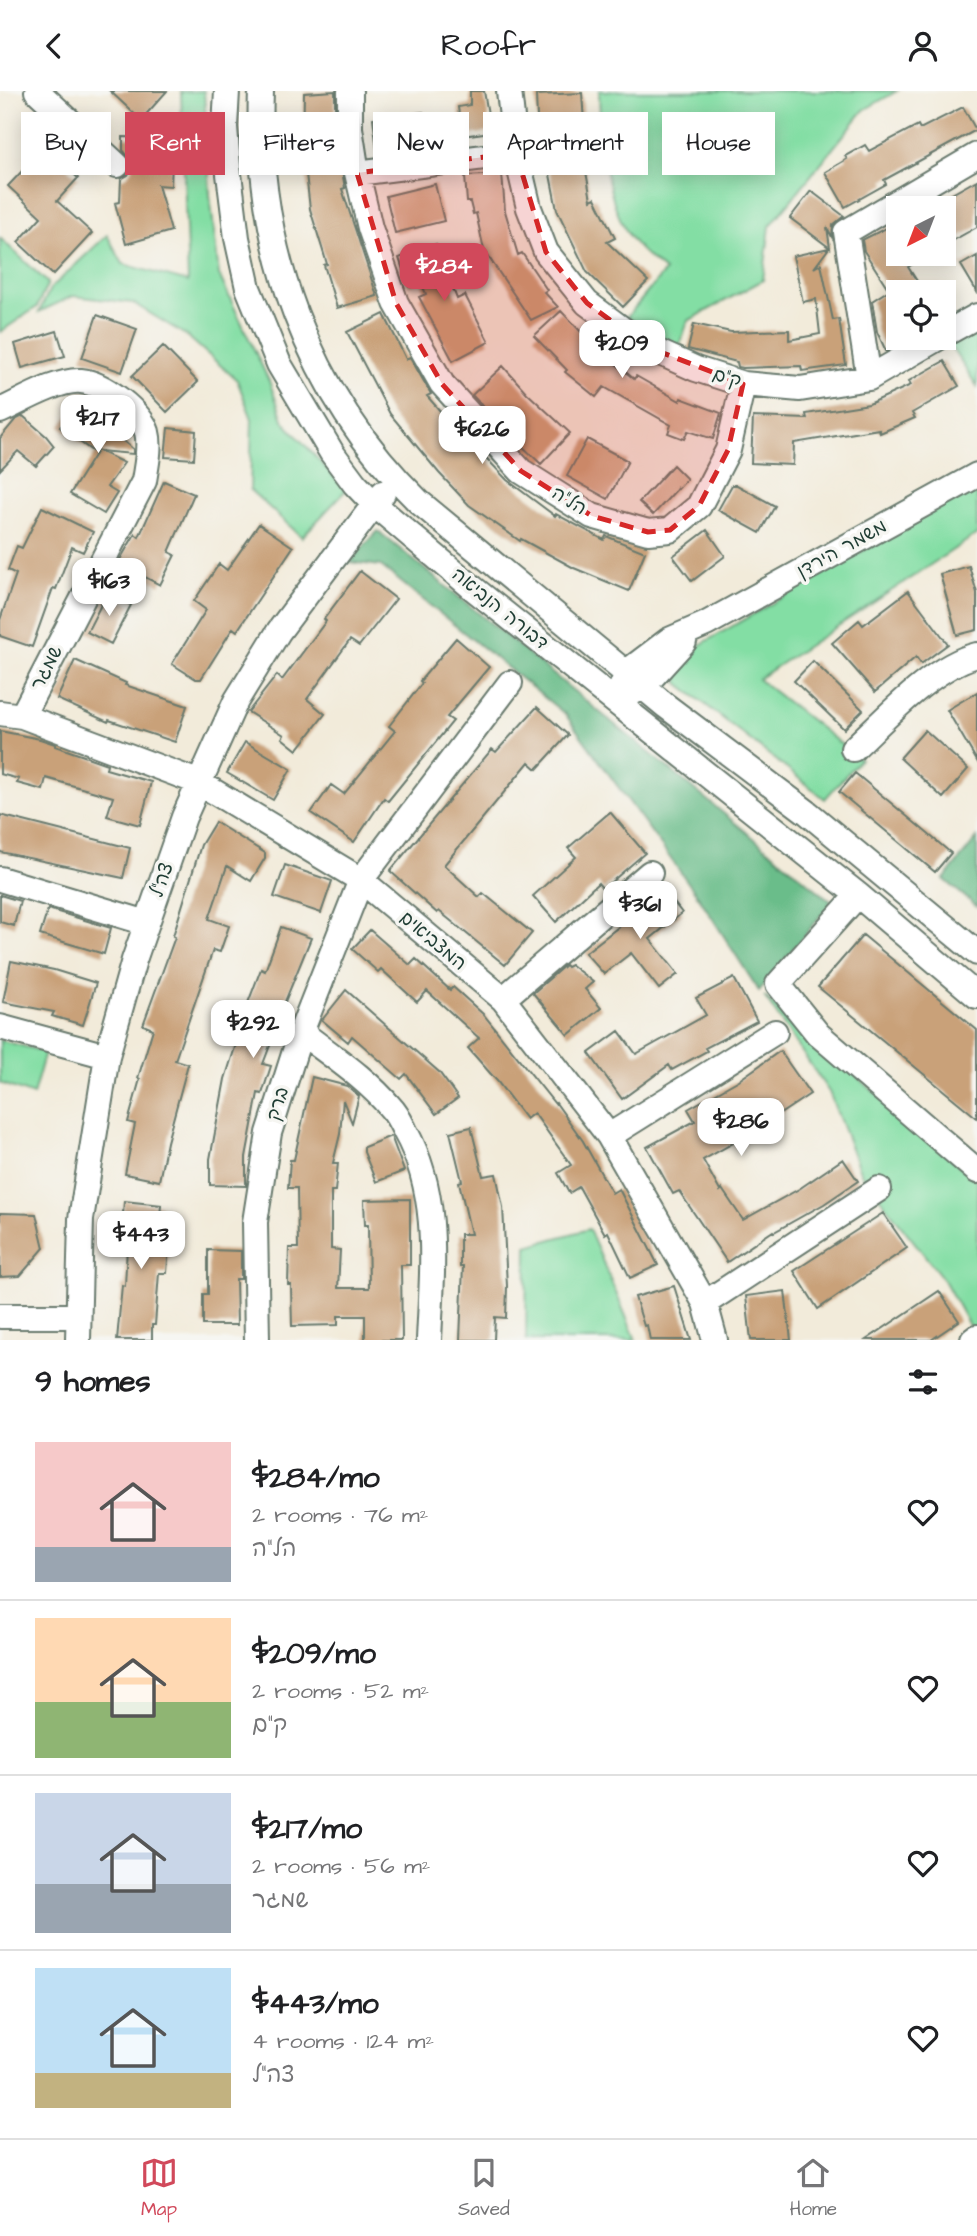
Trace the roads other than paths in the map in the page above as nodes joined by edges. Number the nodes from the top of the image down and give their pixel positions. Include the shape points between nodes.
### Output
1 (37, 91) edge
2 (227, 91) edge
3 (261, 91) edge
4 (351, 91) edge
5 (509, 91) edge
6 (350, 112) edge
7 (511, 112) edge
8 (977, 155) edge
9 (483, 157) edge
10 (117, 165) dead end
11 (359, 173) edge
12 (357, 175) edge
13 (521, 175) edge
14 (977, 316) edge
15 (956, 328) edge
16 (917, 350) edge
17 (869, 378) junction
18 (743, 384) junction
19 (0, 411) edge
20 (391, 473) junction
21 (977, 475) edge
22 (371, 500) junction
23 (977, 655) edge
24 (635, 680) junction
25 (510, 683) dead end
26 (616, 701) junction
27 (11, 715) edge
28 (853, 749) dead end
29 (192, 779) junction
30 (650, 873) dead end
31 (0, 879) edge
32 (361, 880) junction
33 (858, 895) junction
34 (140, 921) junction
35 (977, 953) edge
36 (977, 996) edge
37 (503, 999) junction
38 (0, 1027) edge
39 (775, 1032) dead end
40 (301, 1033) junction
41 (101, 1055) junction
42 (609, 1136) junction
43 (977, 1171) edge
44 (879, 1189) dead end
45 (705, 1303) junction
46 (0, 1316) edge
47 (70, 1328) edge
48 (977, 1337) edge
49 (257, 1340) edge
50 (429, 1340) edge
51 (715, 1340) edge
52 (972, 1340) edge

1 - 10 street
2 - 22 street, דבורה הנביאה via 228,166 248,288 278,364 331,453
3 - 20 street, דבורה הנביאה via 267,206 291,306 342,407
4 - 6 street, הל"ה
5 - 7 street, ק"ם
8 - 17 street via 846,232
9 - 11 street
12 - 18 street, הל"ה via 396,303 442,384 521,471 592,516 648,532 670,530 699,506 728,450
13 - 18 street, ק"ם via 546,252 587,303 645,346
14 - 15 street
16 - 17 street, ק"ם
17 - 18 street, ק"ם via 800,389
19 - 27 street, שמגר via 51,386 80,380 111,391 147,433 144,481
20 - 22 street, צה"ל via 386,489
20 - 24 street, דבורה הנביאה via 419,502
21 - 24 street, משמר הירדן via 663,644 644,657
22 - 26 street, דבורה הנביאה
22 - 29 street, צה"ל via 260,637 224,693
23 - 28 street via 963,658 918,688
24 - 26 street, משמר הירדן
24 - 35 street, דבורה הנביאה via 808,813
25 - 32 street, ברק
26 - 33 street, דבורה הנביאה
27 - 29 street, המצביאים
29 - 32 street, המצביאים
29 - 34 street, צה"ל
30 - 37 street
31 - 34 street
32 - 37 street, המצביאים
32 - 40 street, ברק
33 - 36 street, דבורה הנביאה
33 - 43 street via 778,984 818,1034
34 - 41 street, צה"ל via 120,958
37 - 42 street, המצביאים
38 - 41 street
39 - 42 street
40 - 49 street, ברק via 269,1133 255,1222
40 - 50 street via 393,1109 415,1147 429,1194 433,1245
41 - 47 street, צה"ל
42 - 45 street, המצביאים
44 - 45 street
45 - 51 street, המצביאים
46 - 47 street
48 - 52 street

